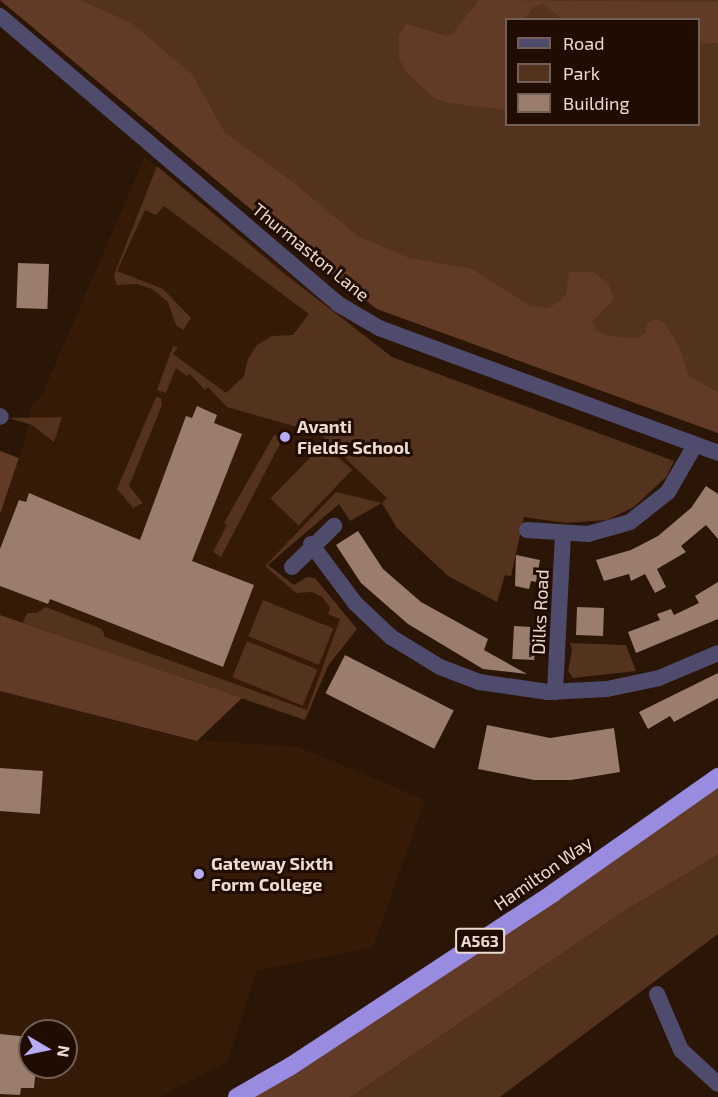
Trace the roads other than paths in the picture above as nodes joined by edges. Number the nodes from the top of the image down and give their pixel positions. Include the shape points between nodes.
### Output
1 (0, 16) edge
2 (695, 445) junction
3 (718, 453) edge
4 (334, 526) dead end
5 (527, 530) dead end
6 (563, 535) junction
7 (311, 544) junction
8 (292, 567) dead end
9 (718, 653) edge
10 (555, 692) junction
11 (718, 777) edge
12 (657, 994) dead end
13 (718, 1084) edge
14 (237, 1097) edge

1 - 2 street, Thurmaston Lane via 338,304 379,328
2 - 3 street, Thurmaston Lane
2 - 6 street via 677,480 643,514 606,531
4 - 7 street
5 - 6 street
6 - 10 street, Dilks Road
7 - 8 street
7 - 10 street via 360,608 409,650 479,682
9 - 10 street via 635,684
11 - 14 highway, Hamilton Way / A563 via 553,893 291,1066
12 - 13 street via 681,1050

